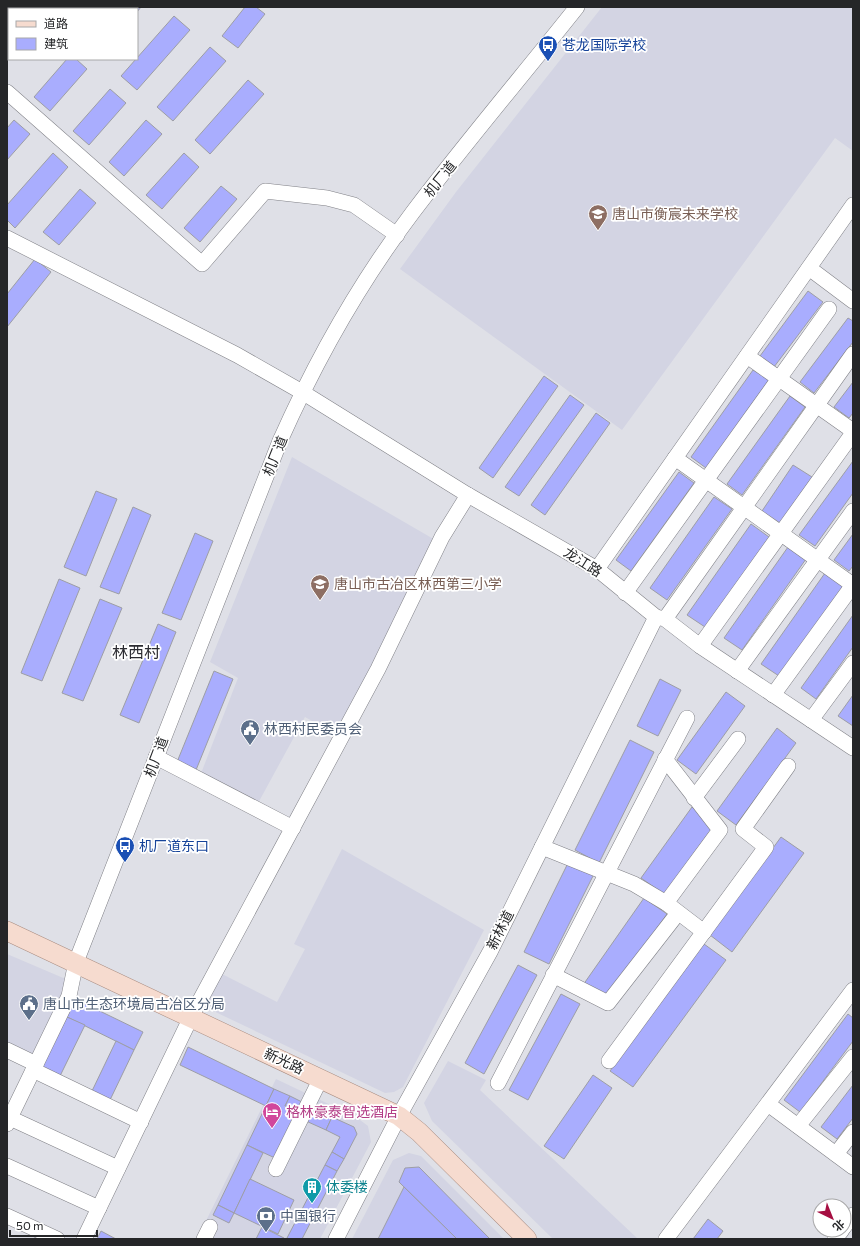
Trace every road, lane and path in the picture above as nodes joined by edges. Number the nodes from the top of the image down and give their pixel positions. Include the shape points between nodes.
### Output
1 (577, 7) edge
2 (7, 92) edge
3 (853, 205) edge
4 (397, 235) junction
5 (7, 238) edge
6 (809, 268) junction
7 (853, 301) edge
8 (829, 309) dead end
9 (853, 354) edge
10 (747, 356) junction
11 (779, 379) junction
12 (302, 392) junction
13 (816, 406) junction
14 (853, 432) edge
15 (674, 458) junction
16 (706, 480) junction
17 (468, 495) junction
18 (744, 508) junction
19 (853, 511) edge
20 (780, 534) junction
21 (817, 560) junction
22 (596, 569) junction
23 (853, 585) edge
24 (625, 592) junction
25 (661, 618) junction
26 (700, 646) junction
27 (853, 663) edge
28 (737, 671) junction
29 (774, 695) junction
30 (687, 718) dead end
31 (811, 720) junction
32 (738, 739) dead end
33 (852, 745) edge
34 (156, 757) junction
35 (665, 759) junction
36 (788, 766) dead end
37 (694, 798) junction
38 (292, 828) junction
39 (542, 847) junction
40 (606, 873) junction
41 (666, 903) junction
42 (678, 913) junction
43 (7, 931) edge
44 (704, 932) junction
45 (76, 962) junction
46 (553, 975) junction
47 (853, 990) edge
48 (848, 1006) edge
49 (191, 1017) junction
50 (7, 1050) edge
51 (853, 1057) edge
52 (609, 1061) dead end
53 (35, 1067) junction
54 (321, 1078) junction
55 (498, 1083) dead end
56 (768, 1104) junction
57 (10, 1112) edge
58 (399, 1116) junction
59 (141, 1122) junction
60 (798, 1126) junction
61 (853, 1132) edge
62 (836, 1154) junction
63 (7, 1166) edge
64 (853, 1167) edge
65 (118, 1168) junction
66 (276, 1169) dead end
67 (99, 1208) junction
68 (7, 1216) edge
69 (57, 1239) edge
70 (84, 1239) edge
71 (336, 1239) edge
72 (527, 1239) edge
73 (666, 1239) edge

1 - 4 street, 机厂道
2 - 4 street via 202,264 265,191 327,198 354,205
3 - 6 street
4 - 12 street, 机厂道 via 362,287
5 - 12 street, 龙江路 via 230,351
6 - 7 street
6 - 10 street
8 - 11 street
9 - 13 street, 新林道
10 - 11 street
10 - 15 street
11 - 13 street
11 - 16 street
12 - 17 street, 龙江路
12 - 34 street, 机厂道 via 280,441
13 - 14 street
13 - 18 street, 新林道
14 - 20 street
15 - 16 street
15 - 22 street
16 - 18 street
16 - 24 street
17 - 22 street, 龙江路
17 - 38 street via 442,537 378,669
18 - 20 street
18 - 25 street, 新林道
19 - 21 street
20 - 21 street
20 - 26 street
21 - 23 street
21 - 28 street
22 - 24 street, 龙江路
23 - 29 street
24 - 25 street, 龙江路
25 - 26 street, 龙江路
25 - 39 street, 新林道
26 - 28 street, 龙江路
27 - 31 street
28 - 29 street, 龙江路
29 - 31 street, 龙江路
30 - 35 street
31 - 33 street, 龙江路
32 - 37 street
34 - 38 street
34 - 45 street, 机厂道
35 - 37 street
35 - 40 street
36 - 44 street via 743,829 766,847
37 - 41 street via 720,830
38 - 49 street
39 - 40 street
39 - 58 street, 新林道 via 491,950
40 - 41 street via 634,884
40 - 46 street
41 - 42 street
42 - 44 street
42 - 46 street via 608,1003
43 - 45 main road, 新光路
44 - 52 street
45 - 49 main road, 新光路
45 - 53 street, 机厂道 via 69,996
46 - 55 street
47 - 48 street
48 - 56 street
49 - 54 main road, 新光路
49 - 59 street
50 - 53 street
51 - 60 street
53 - 57 street, 机厂道
53 - 59 street
54 - 58 main road, 新光路
54 - 66 street
56 - 60 street
56 - 73 street
57 - 65 street
58 - 71 street, 新林道
58 - 72 main road, 新光路 via 419,1132
59 - 65 street
60 - 62 street
61 - 62 street
62 - 64 street
63 - 67 street
65 - 67 street
67 - 70 street
68 - 69 street

